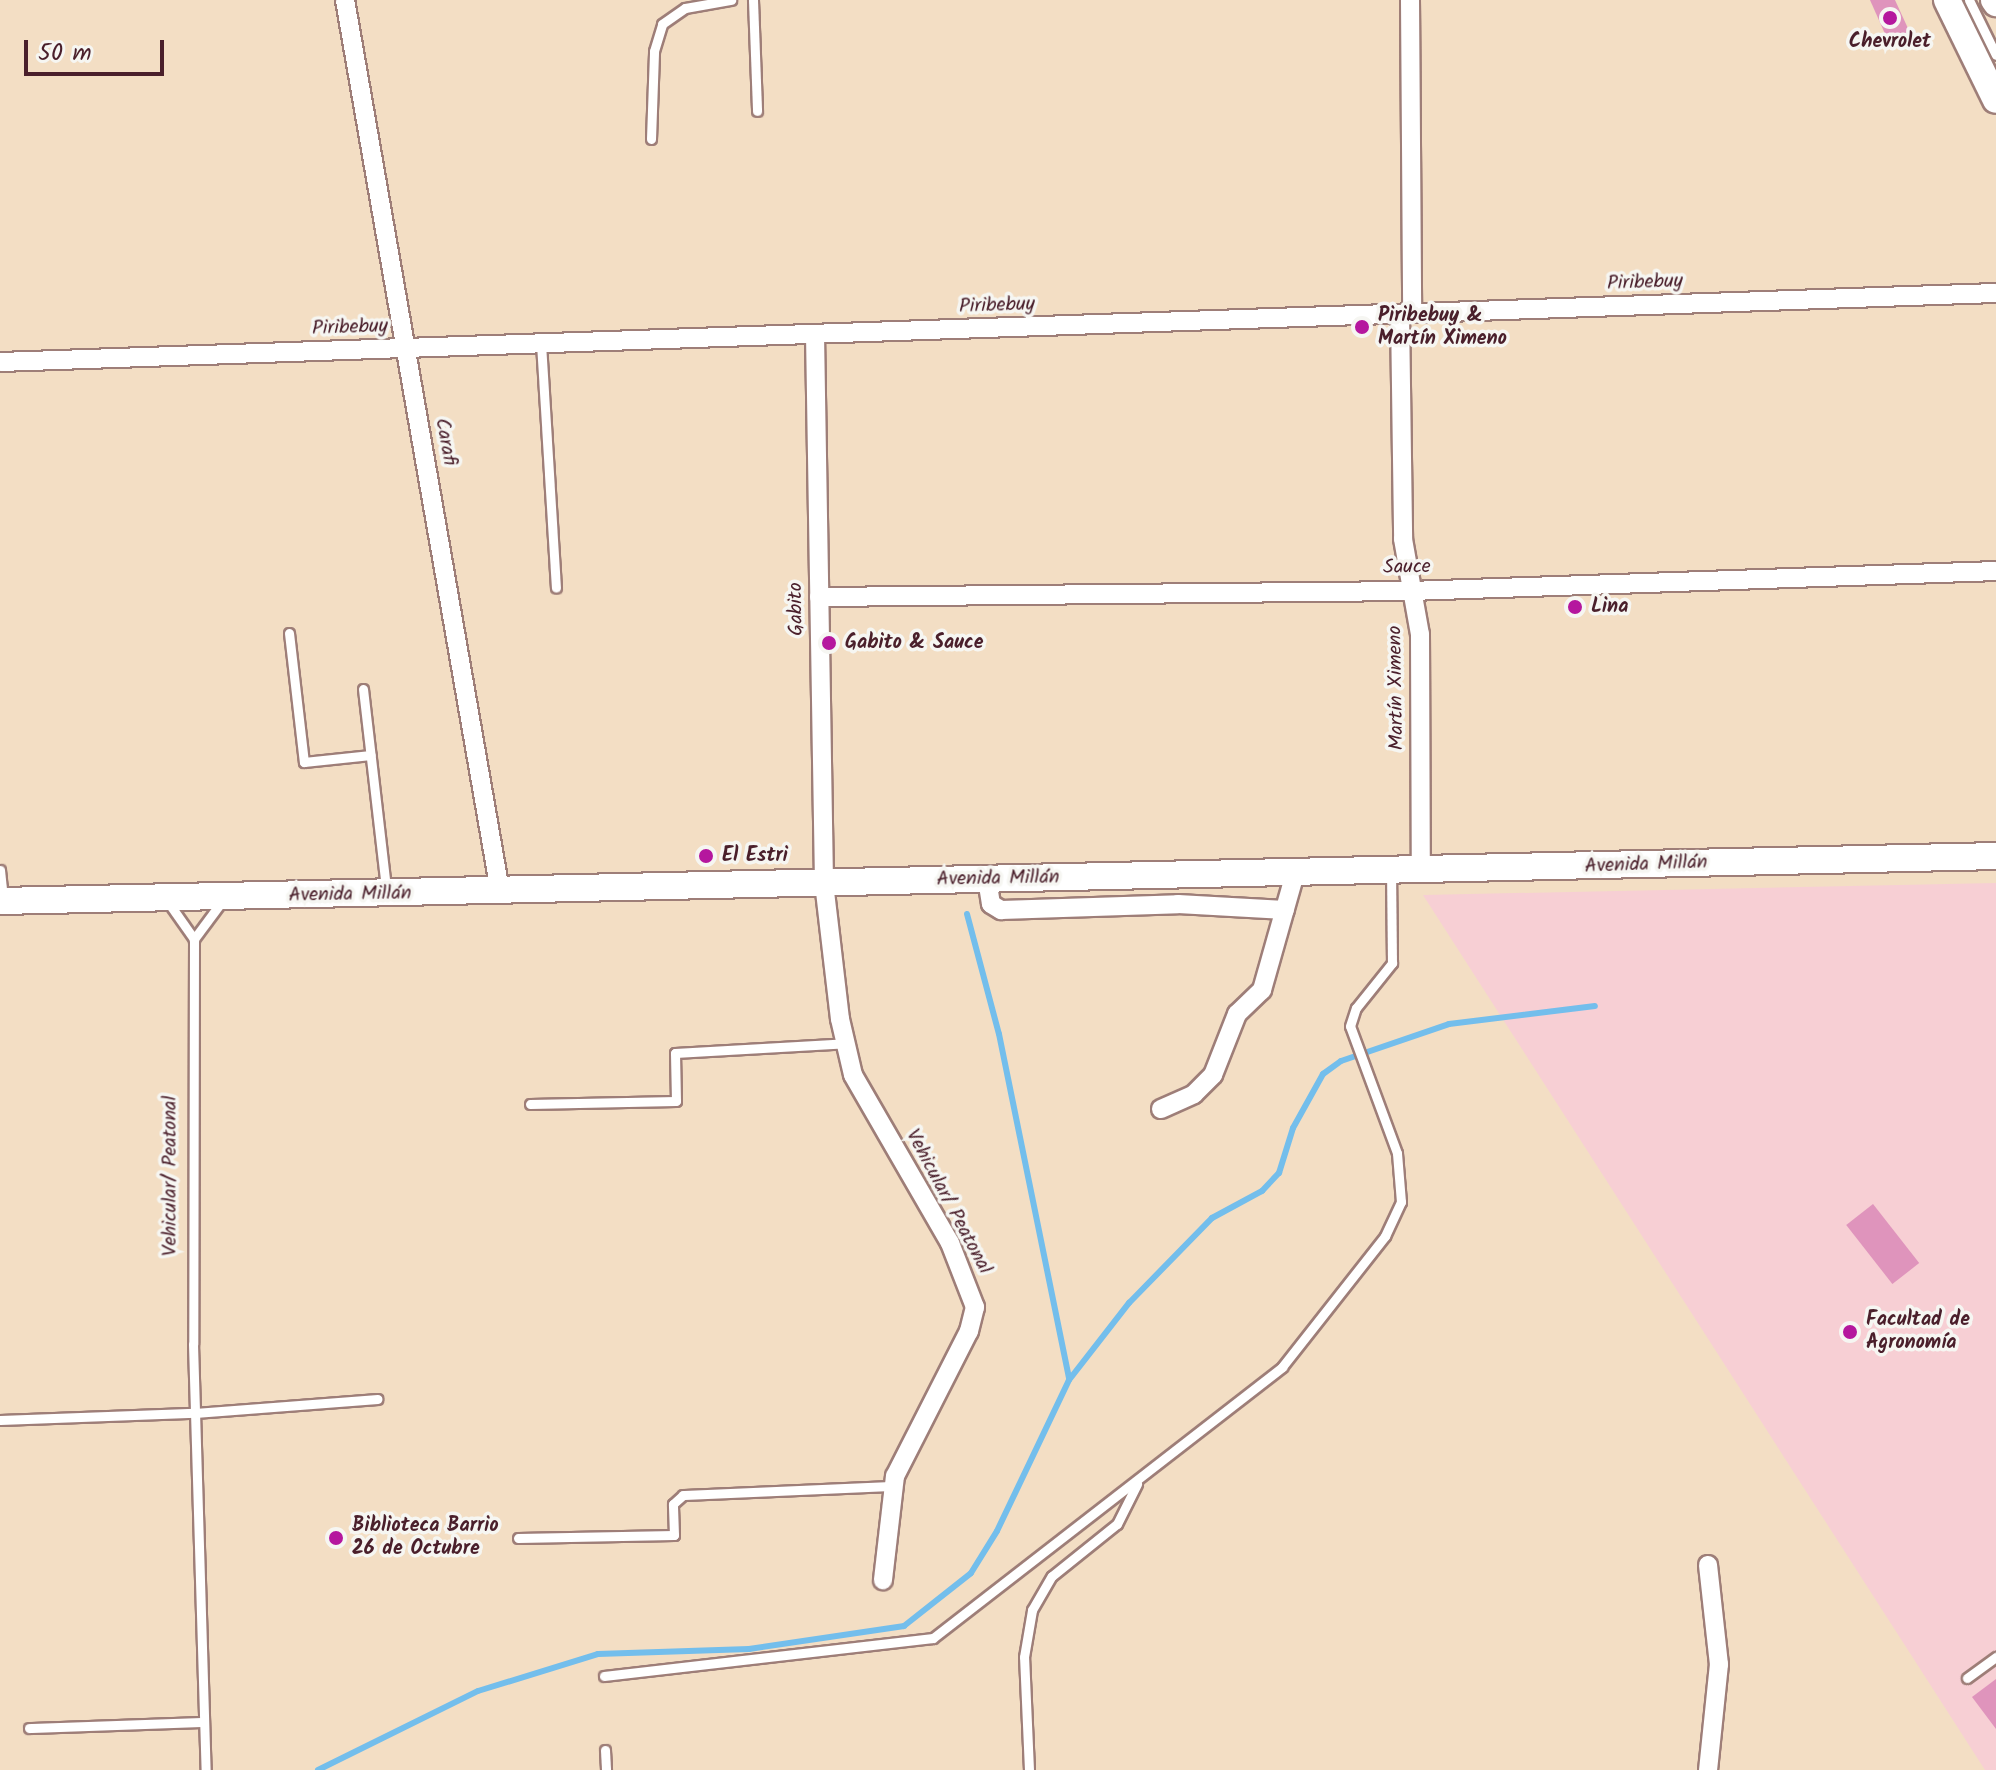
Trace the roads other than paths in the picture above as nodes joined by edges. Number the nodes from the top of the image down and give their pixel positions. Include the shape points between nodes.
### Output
1 (345, 0) edge
2 (731, 0) edge
3 (753, 0) edge
4 (1410, 0) edge
5 (1947, 0) edge
6 (1969, 0) edge
7 (1996, 55) edge
8 (1996, 100) edge
9 (757, 111) dead end
10 (651, 139) dead end
11 (1996, 293) edge
12 (1406, 314) junction
13 (815, 334) junction
14 (541, 343) junction
15 (406, 348) junction
16 (0, 362) edge
17 (1996, 571) edge
18 (556, 588) dead end
19 (1410, 591) junction
20 (819, 597) junction
21 (289, 633) dead end
22 (363, 689) dead end
23 (371, 755) junction
24 (1996, 856) edge
25 (0, 870) edge
26 (1391, 871) junction
27 (1421, 871) junction
28 (1295, 873) junction
29 (987, 879) junction
30 (824, 883) junction
31 (500, 891) junction
32 (387, 894) junction
33 (164, 898) junction
34 (225, 898) junction
35 (2, 901) edge
36 (1285, 910) junction
37 (194, 939) junction
38 (846, 1043) junction
39 (530, 1104) dead end
40 (1161, 1109) dead end
41 (377, 1399) dead end
42 (195, 1413) junction
43 (0, 1420) edge
44 (1139, 1482) junction
45 (892, 1486) junction
46 (518, 1538) dead end
47 (1708, 1565) dead end
48 (883, 1580) dead end
49 (1996, 1657) edge
50 (604, 1676) dead end
51 (1967, 1678) dead end
52 (204, 1722) junction
53 (29, 1728) dead end
54 (605, 1750) dead end
55 (206, 1770) edge
56 (606, 1770) edge
57 (1029, 1770) edge
58 (1708, 1770) edge

1 - 15 street, Carafi
2 - 10 lane via 685,8 662,24 654,51
3 - 9 lane
4 - 12 street, Martín Ximeno
5 - 8 main road
6 - 7 lane
11 - 12 street, Piribebuy
12 - 13 street, Piribebuy
12 - 19 street, Martín Ximeno via 1403,539
13 - 14 street, Piribebuy
13 - 20 street, Gabito
14 - 15 street, Piribebuy
14 - 18 lane
15 - 16 street, Piribebuy
15 - 31 street, Carafi
17 - 19 street, Sauce
19 - 20 street, Sauce
19 - 27 street, Martín Ximeno via 1420,634
20 - 30 street, Gabito
21 - 23 lane via 304,762
22 - 23 lane
23 - 32 lane
24 - 27 main road, Avenida Millán
25 - 35 lane
26 - 27 main road, Avenida Millán
26 - 28 main road, Avenida Millán
26 - 44 lane via 1392,963 1352,1014 1356,1050 1397,1153 1401,1202 1385,1236 1282,1367
28 - 29 main road, Avenida Millán
28 - 36 street
29 - 30 main road, Avenida Millán
29 - 36 street via 991,904 1001,910 1164,904
30 - 31 main road, Avenida Millán
30 - 38 street, Vehicular/ Peatonal
31 - 32 main road, Avenida Millán
32 - 34 main road, Avenida Millán
33 - 34 main road, Avenida Millán
33 - 35 main road, Avenida Millán
33 - 37 lane
34 - 37 lane
36 - 40 street via 1262,990 1237,1014 1213,1075 1194,1094
37 - 42 lane, Vehicular/ Peatonal
38 - 39 lane via 675,1053 676,1101
38 - 45 street, Vehicular/ Peatonal via 853,1075 950,1243 975,1307 969,1331
41 - 42 lane
42 - 43 lane
42 - 52 lane, Vehicular/ Peatonal
44 - 50 lane via 933,1638
44 - 57 lane via 1117,1524 1052,1576 1032,1610 1024,1657
45 - 46 lane via 683,1495 673,1504 674,1535
45 - 48 street, Vehicular/ Peatonal
47 - 58 street via 1719,1664
49 - 51 lane
52 - 53 lane
52 - 55 lane, Vehicular/ Peatonal
54 - 56 lane

